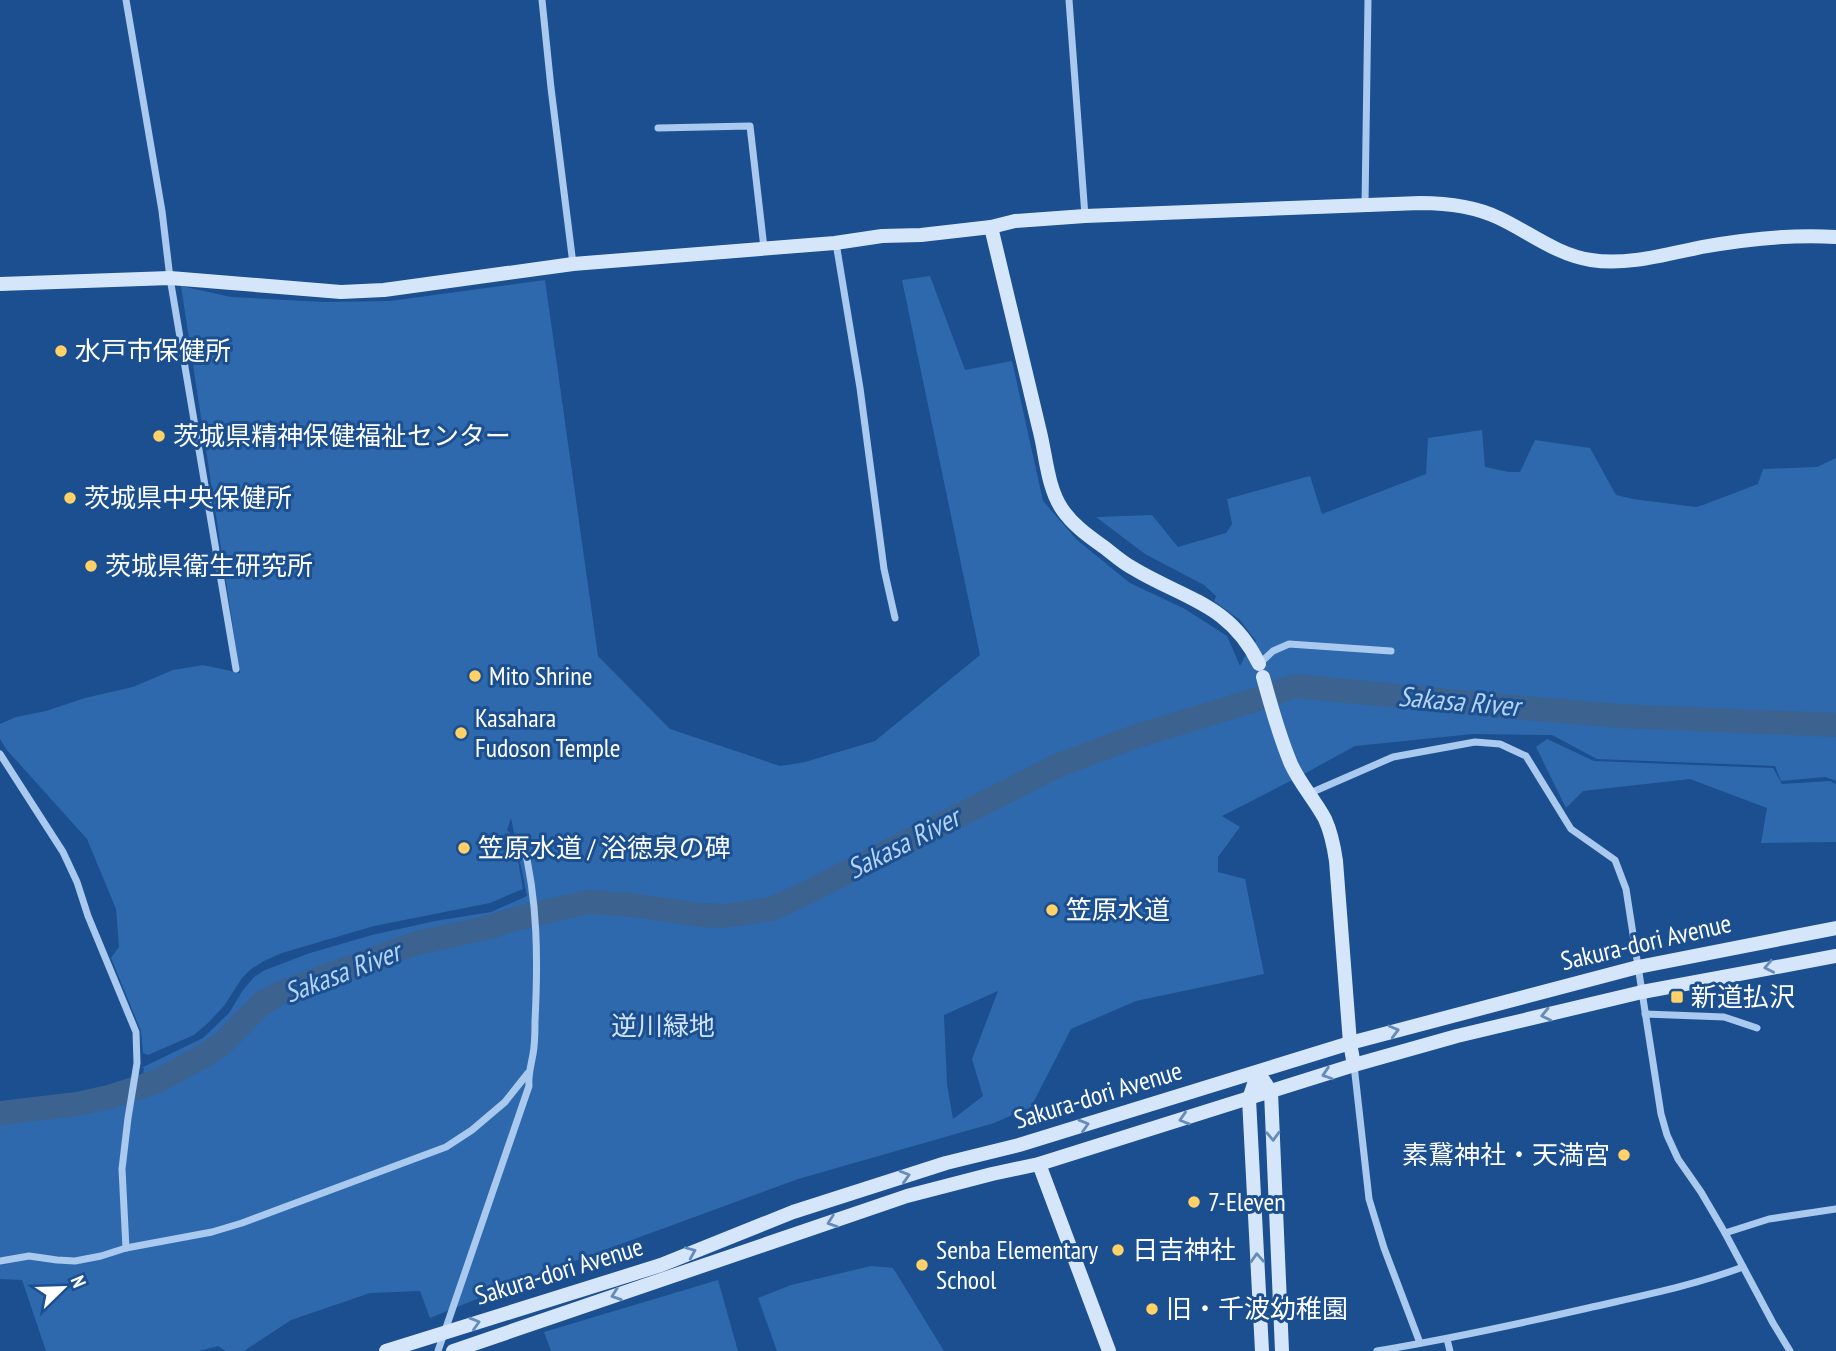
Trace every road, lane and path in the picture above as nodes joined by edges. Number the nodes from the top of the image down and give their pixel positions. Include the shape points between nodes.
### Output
1 (126, 0) edge
2 (542, 0) edge
3 (1069, 0) edge
4 (1368, 0) edge
5 (658, 128) dead end
6 (1365, 206) junction
7 (1085, 216) junction
8 (991, 227) junction
9 (1836, 237) edge
10 (835, 243) junction
11 (764, 248) junction
12 (573, 264) junction
13 (170, 278) junction
14 (0, 284) edge
15 (895, 618) dead end
16 (1391, 651) dead end
17 (236, 669) dead end
18 (1261, 670) junction
19 (0, 754) edge
20 (1308, 794) junction
21 (523, 842) dead end
22 (1836, 928) edge
23 (1836, 956) edge
24 (1638, 967) junction
25 (1642, 992) junction
26 (1645, 1014) junction
27 (1756, 1028) dead end
28 (1350, 1043) junction
29 (1354, 1066) junction
30 (1258, 1072) junction
31 (528, 1073) junction
32 (1271, 1092) junction
33 (1249, 1099) junction
34 (1039, 1164) junction
35 (1836, 1209) edge
36 (1725, 1233) junction
37 (126, 1248) junction
38 (0, 1261) edge
39 (1743, 1267) junction
40 (444, 1333) junction
41 (1447, 1339) junction
42 (1420, 1343) junction
43 (386, 1351) edge
44 (438, 1351) edge
45 (453, 1351) edge
46 (1109, 1351) edge
47 (1262, 1351) edge
48 (1282, 1351) edge
49 (1377, 1351) edge
50 (1450, 1351) edge
51 (1790, 1351) edge

1 - 13 street
2 - 12 street
3 - 7 street
4 - 6 street
5 - 11 street via 750,126
6 - 7 street
6 - 9 street via 1420,202 1466,207 1574,256 1600,261 1742,240
7 - 8 street
8 - 10 street
8 - 18 street via 1053,492 1062,510 1081,531 1131,567 1225,618 1252,649
10 - 11 street
10 - 15 street
11 - 12 street
12 - 13 street via 341,292
13 - 14 street
13 - 17 street
16 - 18 street via 1289,644 1273,652
18 - 20 street via 1292,765
19 - 37 street via 63,852 136,1032 137,1063 122,1169
20 - 24 street via 1392,757 1475,742 1500,744 1526,756 1571,829 1615,860 1626,889
20 - 28 street via 1333,842
21 - 31 street via 536,934 534,1042
22 - 24 street, Sakura-dori Avenue
23 -> 25 street, Sakura-dori Avenue
24 - 25 street
28 -> 24 street, Sakura-dori Avenue
25 - 26 street
25 -> 29 street, Sakura-dori Avenue
26 - 27 street via 1724,1017
26 - 36 street via 1667,1135
28 - 29 street
28 - 30 street, Sakura-dori Avenue
29 -> 32 street, Sakura-dori Avenue
29 - 42 street via 1369,1199
30 - 32 street
30 - 33 street
40 -> 30 street, Sakura-dori Avenue via 661,1265 793,1212
31 - 37 street via 505,1102 446,1147 242,1223
31 - 40 street via 529,1086
32 - 33 street, Sakura-dori Avenue
32 -> 48 street
33 -> 34 street, Sakura-dori Avenue
47 -> 33 street
34 -> 45 street, Sakura-dori Avenue via 908,1196
34 - 46 street
35 - 36 street via 1769,1219
36 - 39 street
37 - 38 street via 75,1261 29,1256
39 - 41 street via 1680,1288
39 - 51 street
40 - 43 street, Sakura-dori Avenue
40 - 44 street
41 - 42 street
41 - 50 street
42 - 49 street

